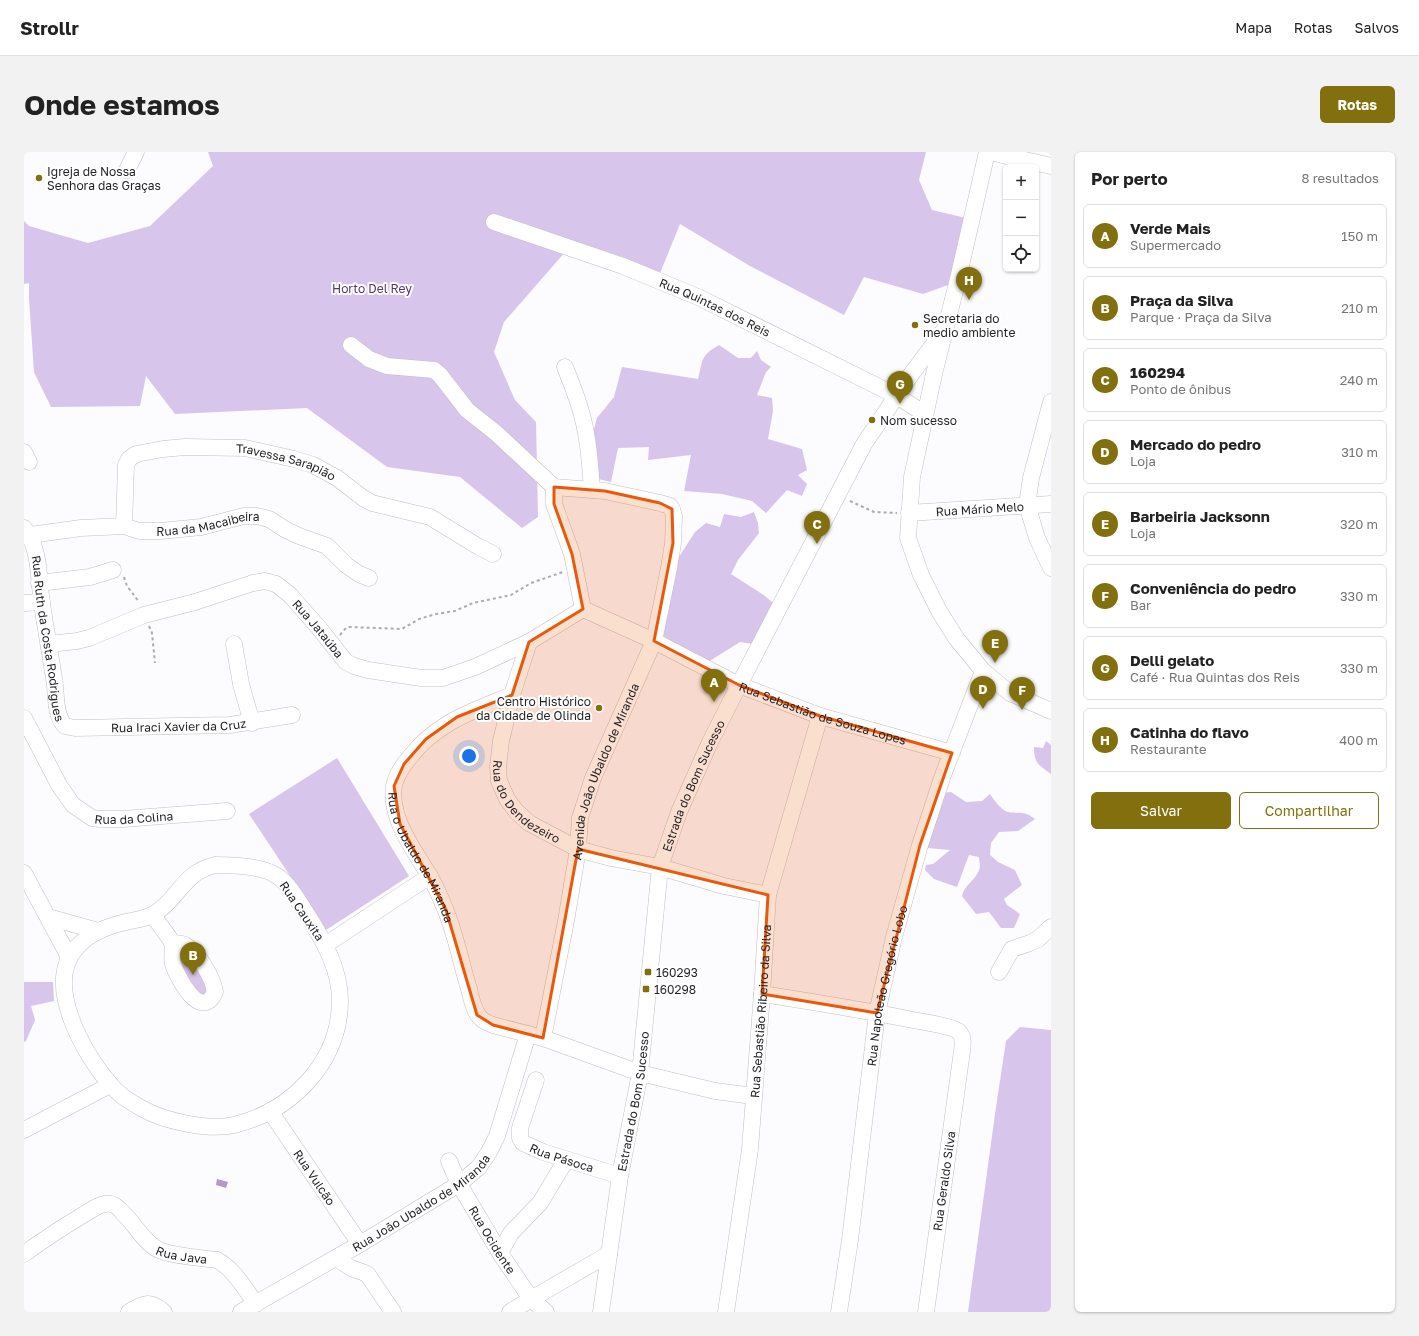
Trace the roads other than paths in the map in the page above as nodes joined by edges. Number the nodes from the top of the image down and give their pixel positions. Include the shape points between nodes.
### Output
1 (136, 152) edge
2 (989, 152) edge
3 (1051, 166) edge
4 (127, 170) dead end
5 (494, 222) dead end
6 (944, 330) junction
7 (351, 345) dead end
8 (565, 367) dead end
9 (897, 396) junction
10 (1051, 402) edge
11 (925, 414) junction
12 (554, 487) junction
13 (592, 490) junction
14 (1051, 504) edge
15 (1027, 505) junction
16 (909, 513) junction
17 (124, 526) junction
18 (27, 532) edge
19 (493, 554) dead end
20 (1051, 568) edge
21 (118, 572) road end
22 (369, 578) dead end
23 (40, 583) junction
24 (42, 602) junction
25 (24, 604) edge
26 (583, 609) junction
27 (654, 641) junction
28 (529, 642) junction
29 (49, 644) junction
30 (234, 644) dead end
31 (983, 672) junction
32 (739, 685) junction
33 (512, 695) junction
34 (1051, 711) edge
35 (292, 715) dead end
36 (820, 716) junction
37 (24, 718) edge
38 (252, 723) junction
39 (65, 726) joint
40 (952, 753) junction
41 (227, 811) dead end
42 (578, 849) junction
43 (660, 867) junction
44 (24, 873) edge
45 (430, 876) junction
46 (768, 895) junction
47 (152, 915) junction
48 (48, 916) junction
49 (1051, 927) edge
50 (98, 931) junction
51 (172, 943) dead end
52 (325, 945) junction
53 (69, 956) junction
54 (999, 972) dead end
55 (762, 994) junction
56 (877, 1013) junction
57 (535, 1036) junction
58 (640, 1073) junction
59 (536, 1080) dead end
60 (110, 1085) junction
61 (753, 1096) junction
62 (270, 1111) junction
63 (24, 1130) edge
64 (566, 1160) junction
65 (449, 1161) dead end
66 (620, 1176) junction
67 (458, 1184) junction
68 (360, 1244) junction
69 (500, 1253) junction
70 (24, 1254) edge
71 (609, 1254) junction
72 (336, 1258) junction
73 (531, 1299) junction
74 (256, 1304) junction
75 (129, 1312) edge
76 (164, 1312) edge
77 (241, 1312) edge
78 (393, 1312) edge
79 (510, 1312) edge
80 (546, 1312) edge
81 (601, 1312) edge
82 (726, 1312) edge
83 (839, 1312) edge
84 (926, 1312) edge

1 - 4 street
2 - 3 street
2 - 6 street, Estrada do Bom Sucesso
5 - 9 street, Rua Quintas dos Reis via 623,266 698,297
6 - 9 street, Estrada do Bom Sucesso
6 - 11 street
7 - 12 street via 369,359 387,366 434,370 440,374 467,410
8 - 13 street via 586,431
9 - 11 street, Rua Quintas dos Reis
9 - 32 street, Estrada do Bom Sucesso via 864,444
10 - 15 street via 1031,478
11 - 16 street via 912,477
12 - 13 street
12 - 26 street via 554,504 576,567
13 - 27 street, Avenida João Ubaldo de Miranda via 660,502 672,508 673,543
14 - 15 street, Rua Mário Melo
15 - 16 street, Rua Mário Melo
15 - 20 street via 1037,538
16 - 31 street via 908,538 920,575 939,611
17 - 18 street, Rua da Macaibeira
17 - 19 street, Travessa Sarapião via 126,464 132,456 185,447 245,448 313,465 337,478 372,504 430,517
17 - 22 street, Rua da Macaibeira via 139,531 161,530 214,525 250,515 263,517 286,530 327,546 346,565
18 - 23 street, Rua Ruth da Costa Rodrigues via 36,552
21 - 23 street
23 - 24 street, Rua Ruth da Costa Rodrigues
24 - 25 street
24 - 29 street, Rua Ruth da Costa Rodrigues
26 - 27 street, Rua Sebastião de Souza Lopes
26 - 28 street, Rua Jataúba
27 - 32 street, Rua Sebastião de Souza Lopes
27 - 42 street, Avenida João Ubaldo de Miranda via 593,778 580,818
28 - 29 street, Rua Jataúba via 475,667 443,678 421,678 354,666 346,662 290,595 276,584 265,581 144,615 89,638
28 - 33 street, Rua do Dendezeiro
29 - 39 street, Rua Ruth da Costa Rodrigues via 60,720
30 - 38 street via 241,684
31 - 34 street via 1010,693
31 - 40 street, Rua Napoleão Gregório Lobo
32 - 36 street, Rua Sebastião de Souza Lopes
32 - 43 street, Estrada do Bom Sucesso via 679,812
33 - 42 street, Rua do Dendezeiro via 501,741 498,767 500,781 508,799 529,823
33 - 45 street, Rua o Ubaldo de Miranda via 442,726 416,749 398,775 394,786 394,798 400,824
35 - 38 street, Rua Iraci Xavier da Cruz
36 - 40 street, Rua Sebastião de Souza Lopes
36 - 46 street, Rua Sebastião Ribeiro da Silva
37 - 41 street, Rua da Colina via 66,795 74,805 92,818 123,819
38 - 39 street, Rua Iraci Xavier da Cruz via 230,726
40 - 56 street, Rua Napoleão Gregório Lobo via 918,853 894,936
42 - 43 street, Rua do Dendezeiro
42 - 57 street, Avenida João Ubaldo de Miranda via 566,921
43 - 46 street, Rua do Dendezeiro via 724,886
43 - 58 street, Estrada do Bom Sucesso
44 - 48 street
45 - 52 street
45 - 57 street, Rua o Ubaldo de Miranda via 448,916 477,1015 492,1025
46 - 55 street, Rua Sebastião Ribeiro da Silva
47 - 50 street, Rua Cauxita
47 - 51 street
47 - 52 street, Rua Cauxita via 170,900 185,882 208,867 224,865 255,869 275,874 281,879
48 - 50 street
48 - 53 street
49 - 54 street via 1038,939 1012,949
50 - 53 street, Rua Cauxita via 84,940
52 - 62 street, Rua Cauxita via 339,983 340,1013 335,1035 329,1051 309,1082
53 - 60 street, Rua Cauxita via 64,987 69,1013 77,1034
55 - 56 street, Rua Geraldo Silva
55 - 61 street, Rua Sebastião Ribeiro da Silva
56 - 83 street, Rua Napoleão Gregório Lobo
56 - 84 street, Rua Geraldo Silva via 956,1030 963,1041
57 - 58 street
57 - 67 street, Rua João Ubaldo de Miranda via 494,1144 479,1167
58 - 61 street via 715,1091
58 - 66 street, Estrada do Bom Sucesso
59 - 64 street, Rua Pásoca via 520,1128 521,1140 523,1144
60 - 62 street, Rua Cauxita via 131,1103 177,1122 233,1125
60 - 63 street
61 - 82 street, Rua Sebastião Ribeiro da Silva via 750,1149
62 - 68 street, Rua Vulcão
64 - 66 street, Rua Pásoca
64 - 69 street via 540,1203 511,1233
65 - 67 street, Rua Ocidente
66 - 71 street, Estrada do Bom Sucesso
67 - 68 street, Rua João Ubaldo de Miranda
67 - 69 street, Rua Ocidente
68 - 72 street, Rua João Ubaldo de Miranda
69 - 73 street, Rua Ocidente
70 - 74 street, Rua Java via 67,1224 106,1203 121,1210 148,1242 159,1250 222,1263 236,1276
71 - 73 street
71 - 81 street, Estrada do Bom Sucesso
72 - 74 street, Rua João Ubaldo de Miranda
72 - 78 street via 368,1275
73 - 79 street
73 - 80 street, Rua Ocidente
74 - 77 street, Rua João Ubaldo de Miranda
75 - 76 street via 148,1303

